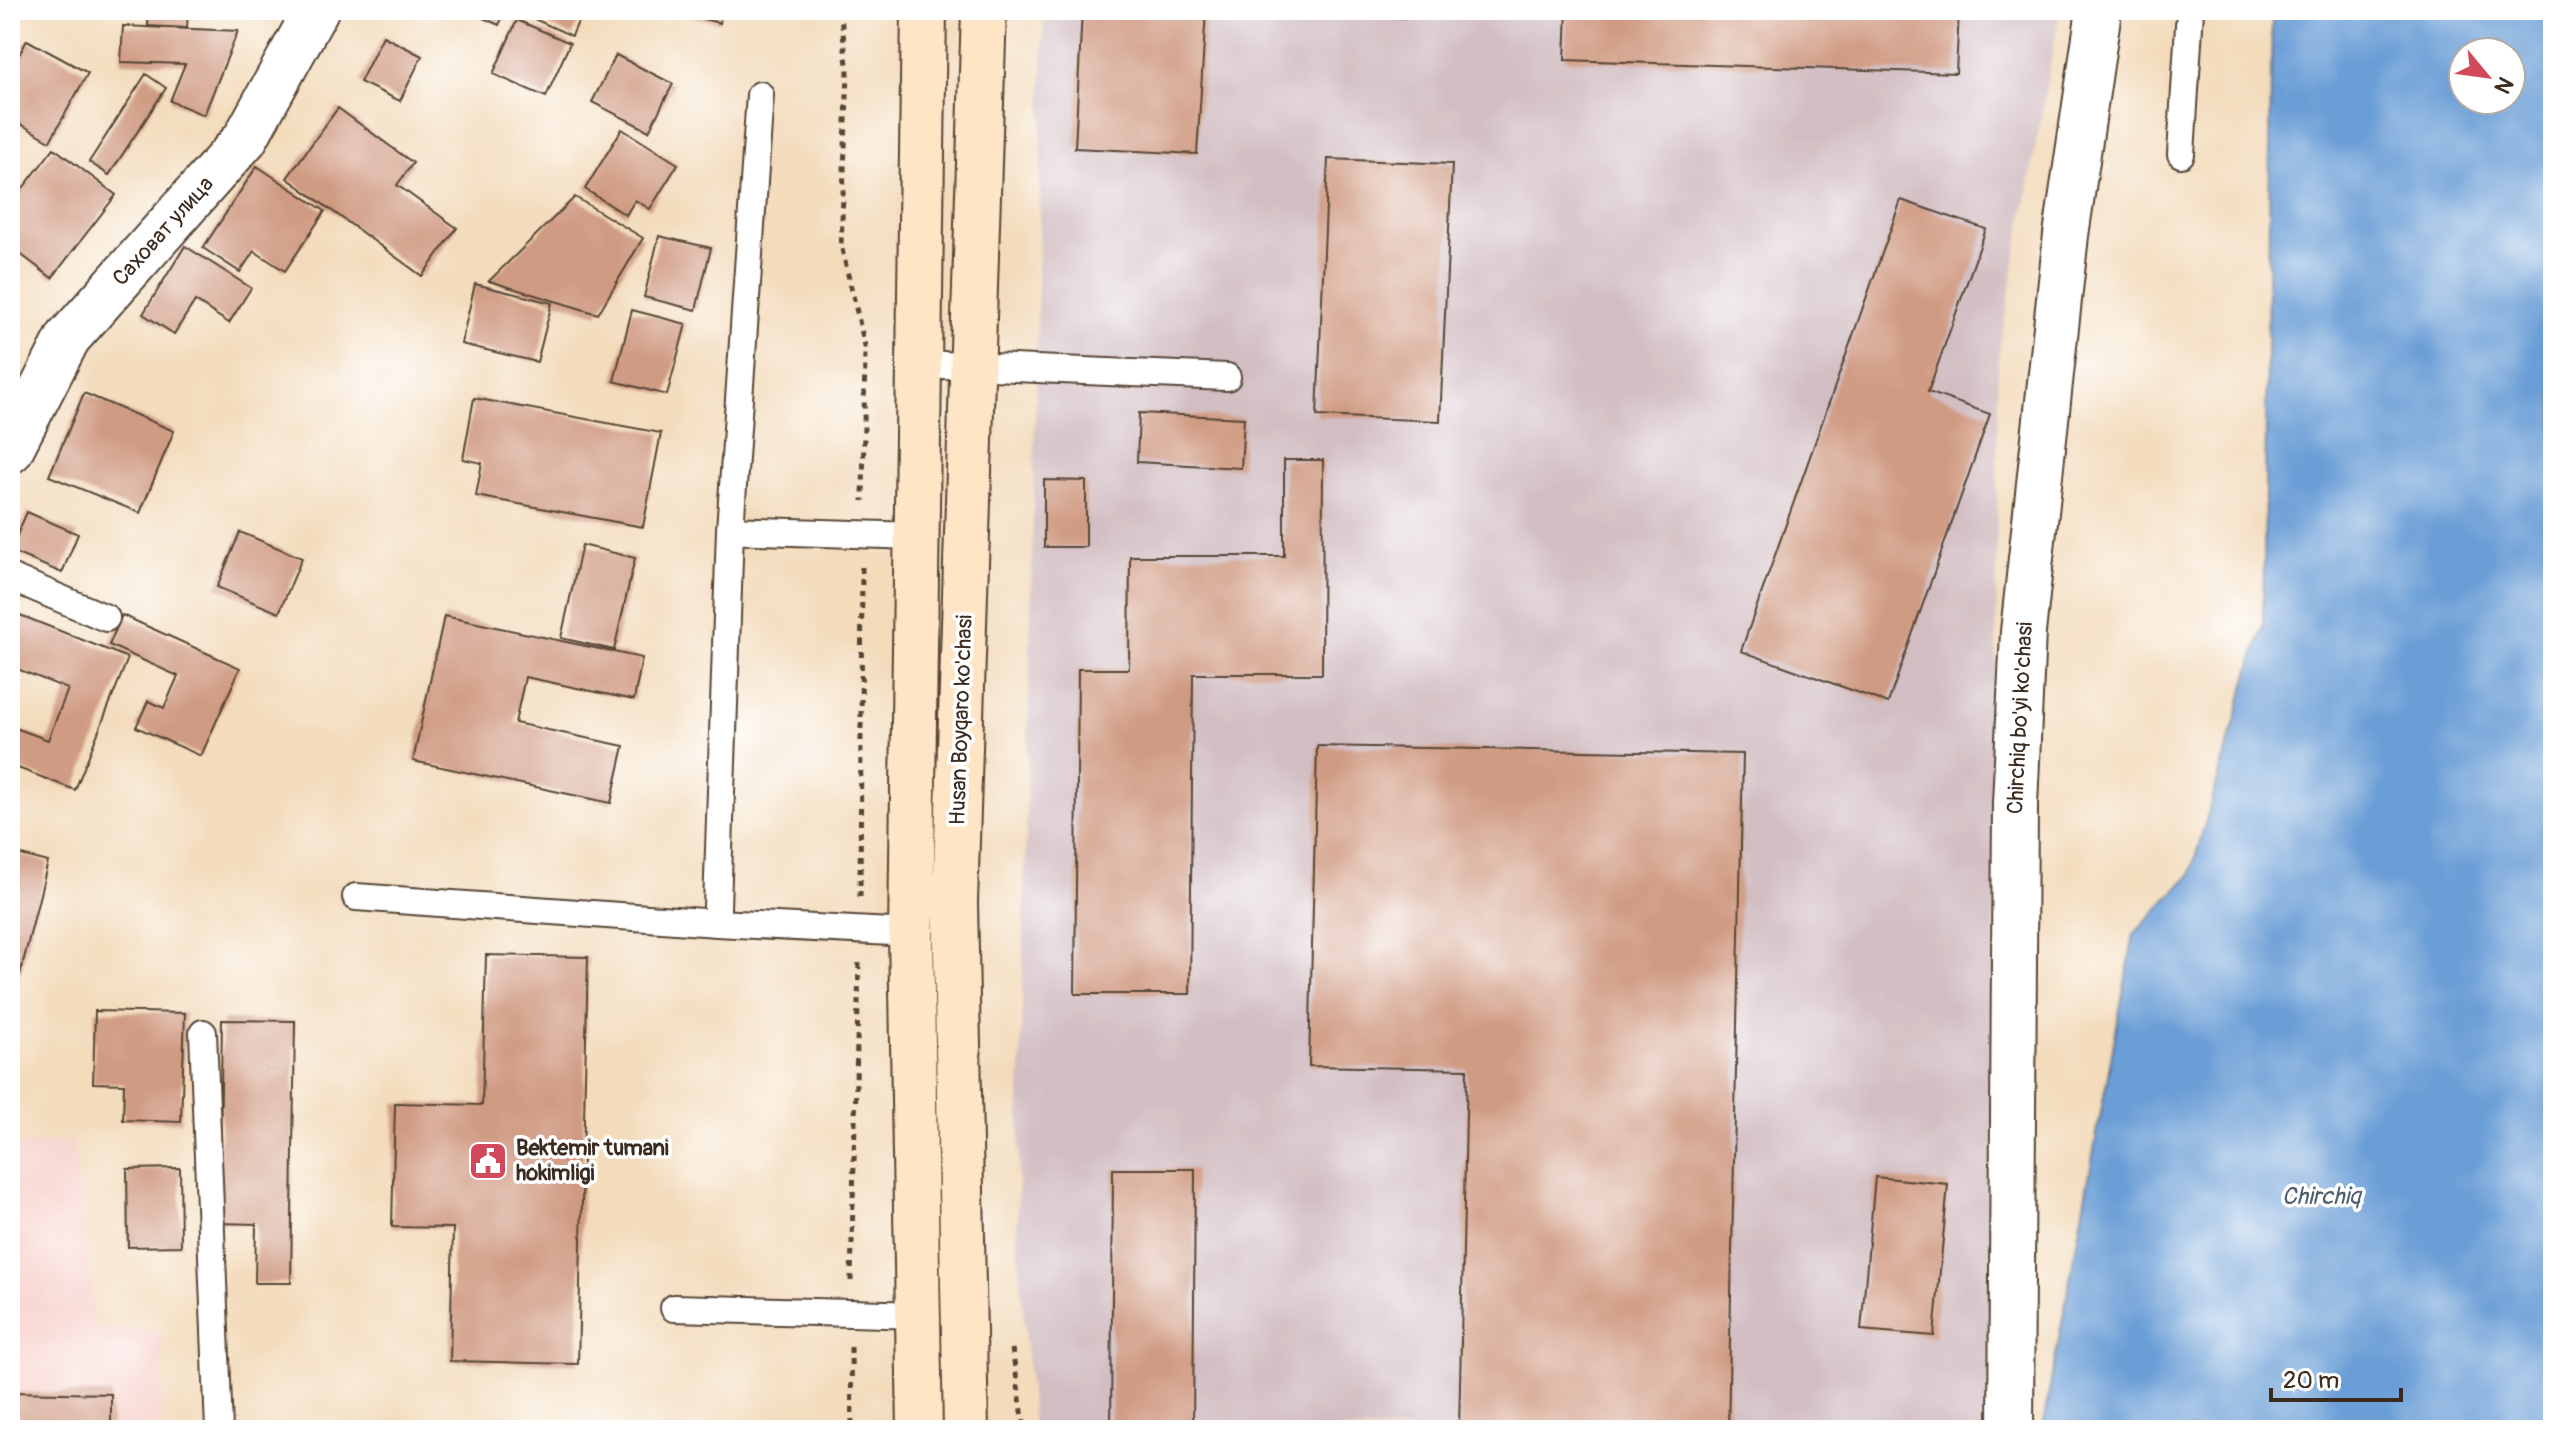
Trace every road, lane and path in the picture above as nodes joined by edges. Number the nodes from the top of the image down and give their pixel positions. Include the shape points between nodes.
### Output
1 (316, 10) edge
2 (840, 10) edge
3 (924, 10) edge
4 (984, 10) edge
5 (2099, 10) edge
6 (2190, 10) edge
7 (760, 95) dead end
8 (2181, 154) dead end
9 (919, 364) junction
10 (972, 366) junction
11 (1227, 377) dead end
12 (10, 451) edge
13 (730, 530) junction
14 (862, 535) junction
15 (916, 536) junction
16 (10, 577) edge
17 (106, 618) dead end
18 (356, 897) dead end
19 (717, 923) junction
20 (860, 930) junction
21 (911, 933) junction
22 (203, 1033) dead end
23 (674, 1308) dead end
24 (851, 1313) junction
25 (920, 1315) junction
26 (219, 1430) edge
27 (852, 1430) edge
28 (920, 1430) edge
29 (966, 1430) edge
30 (2011, 1430) edge

1 - 12 street, Саховат улица via 245,139 68,338
2 - 14 path via 848,72 841,245 865,346
3 - 9 main road, Husan Boyqaro ko'chasi
4 - 10 main road, Husan Boyqaro ko'chasi
5 - 30 street, Chirchiq bo'yi ko'chasi via 2066,235 2023,632 2015,804
6 - 8 lane
7 - 13 lane
9 - 10 lane
9 - 15 main road, Husan Boyqaro ko'chasi
10 - 11 lane
10 - 29 main road, Husan Boyqaro ko'chasi via 955,902
13 - 14 lane
13 - 19 lane
14 - 15 lane
14 - 20 path
15 - 21 main road, Husan Boyqaro ko'chasi
16 - 17 lane
18 - 19 lane
19 - 20 lane
20 - 21 lane
20 - 24 path
21 - 25 main road, Husan Boyqaro ko'chasi
22 - 26 lane
23 - 24 lane
24 - 25 lane
24 - 27 path
25 - 28 main road, Husan Boyqaro ko'chasi

